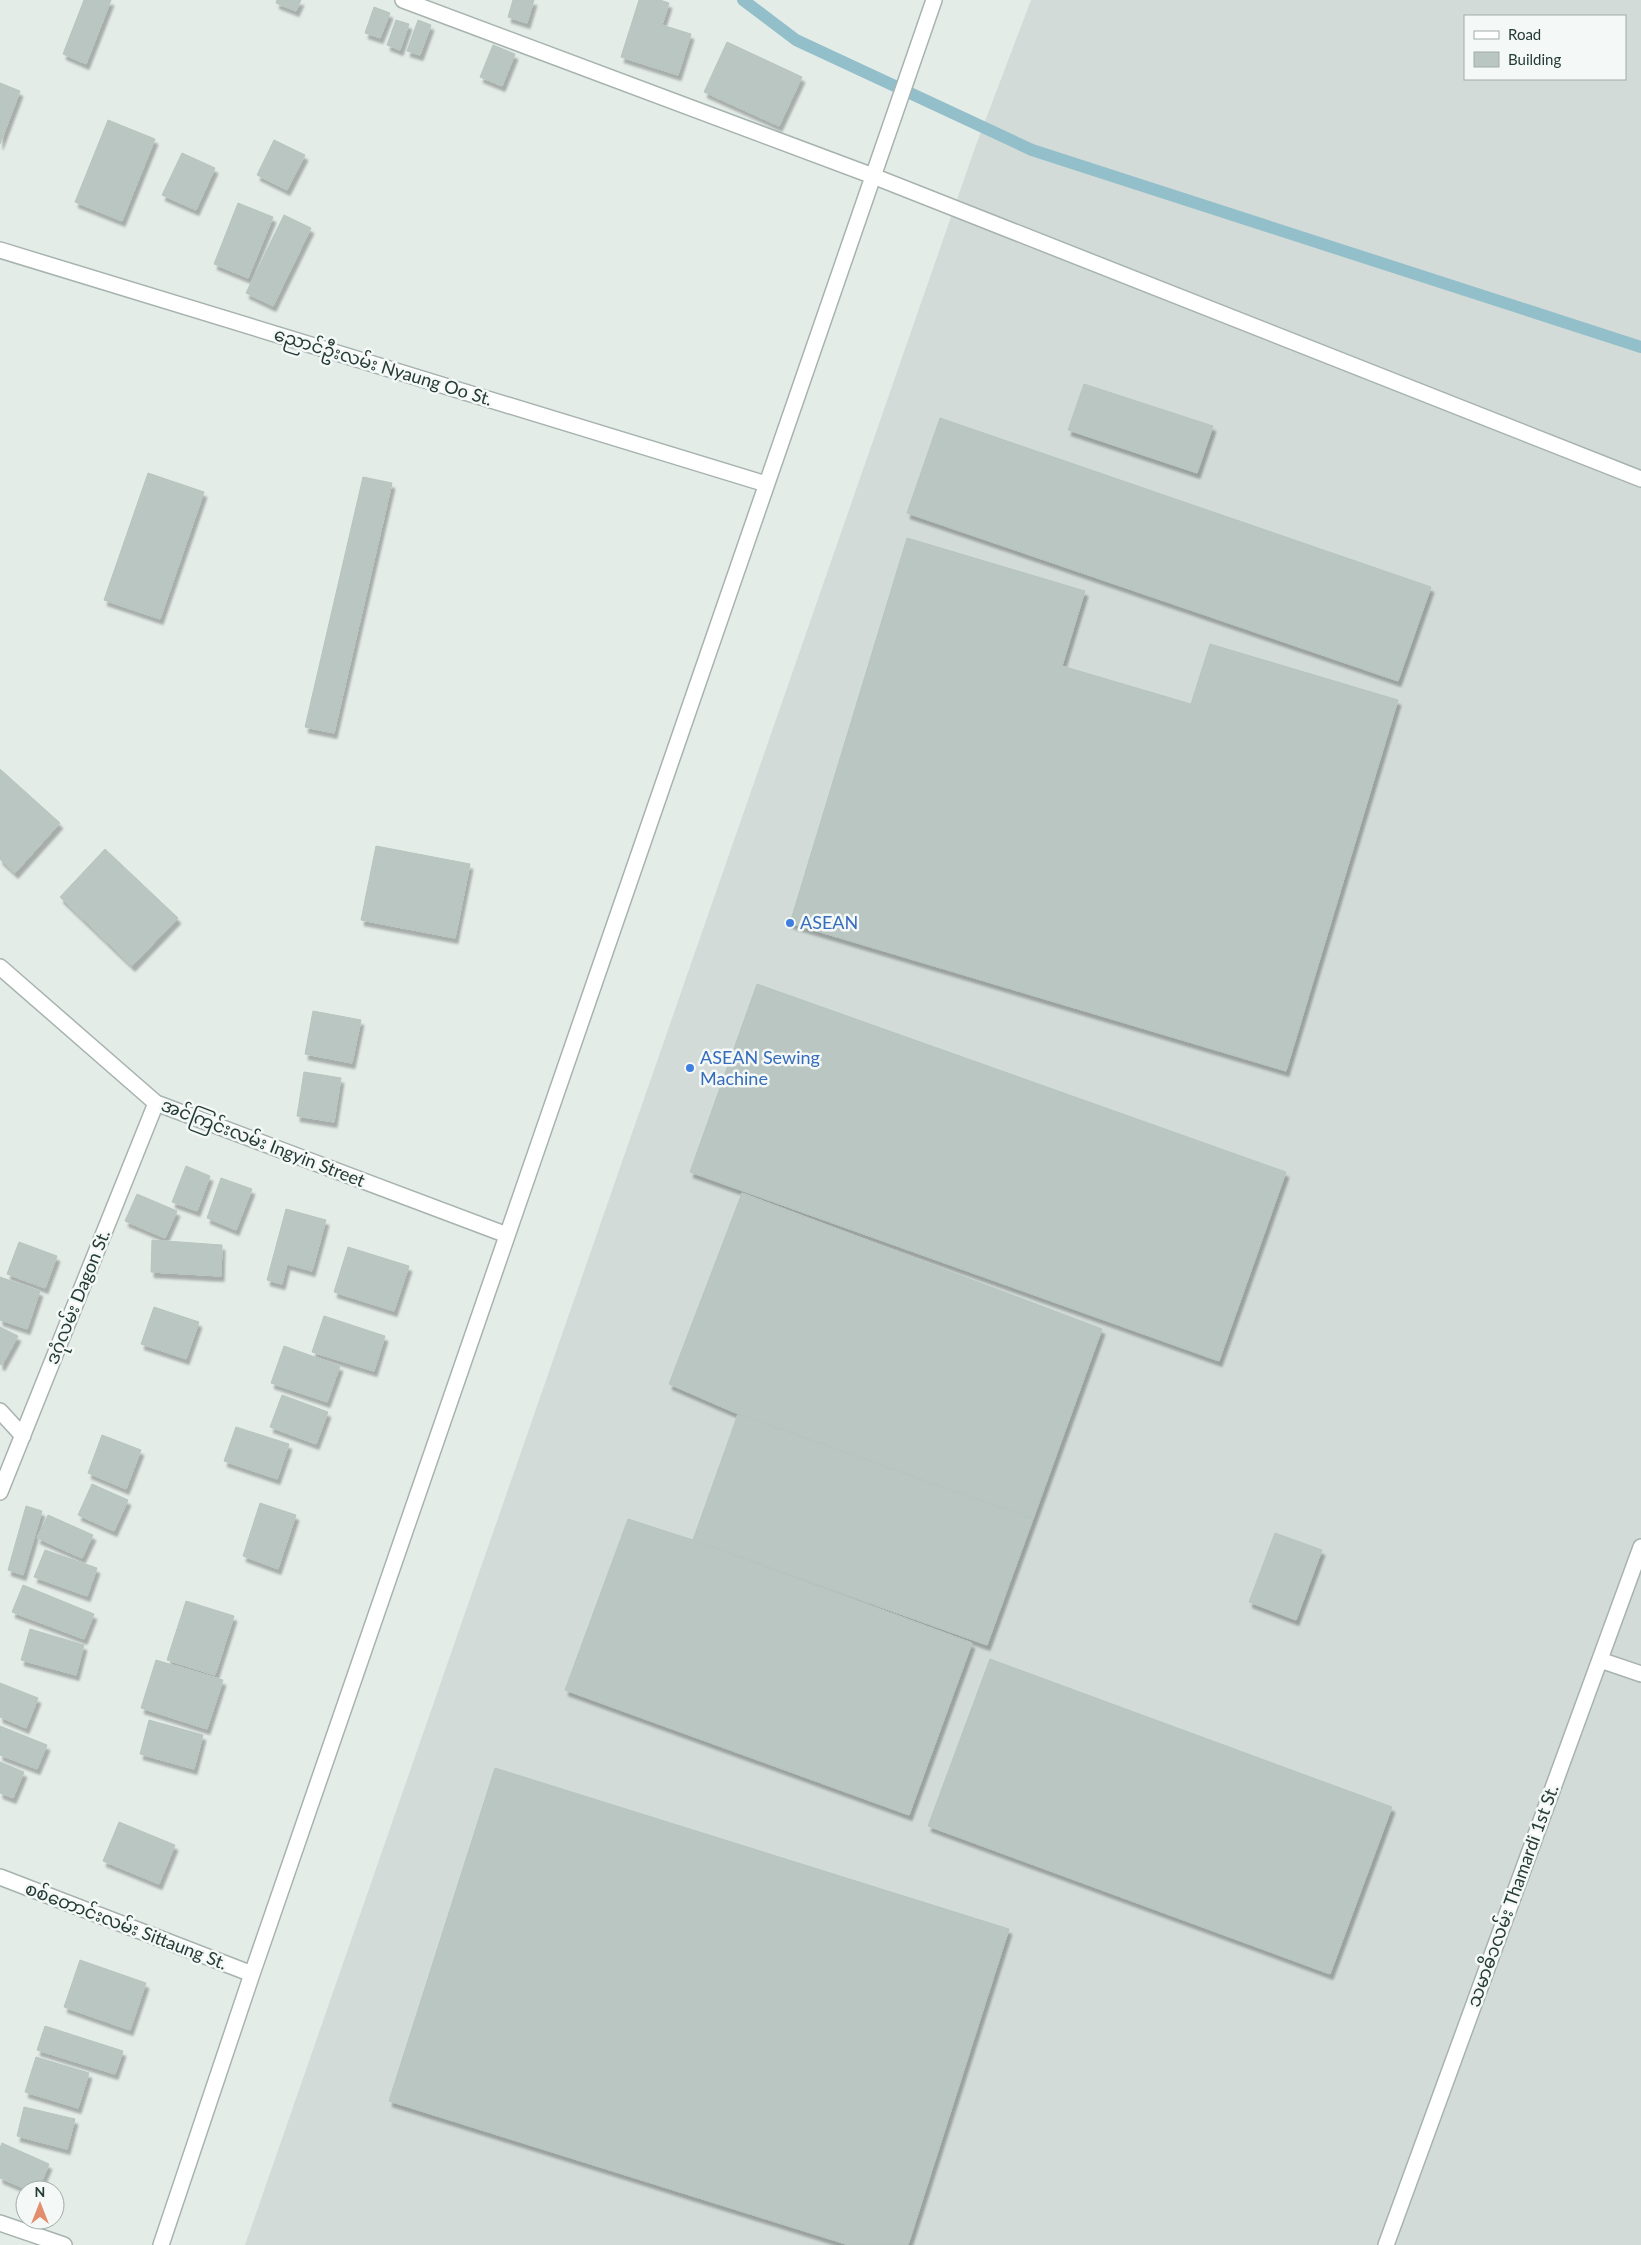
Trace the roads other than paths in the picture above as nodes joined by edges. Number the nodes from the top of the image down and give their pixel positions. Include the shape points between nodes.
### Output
1 (403, 0) edge
2 (934, 0) edge
3 (873, 176) junction
4 (0, 250) edge
5 (1641, 479) edge
6 (766, 484) junction
7 (0, 967) edge
8 (156, 1103) junction
9 (507, 1235) junction
10 (0, 1412) edge
11 (22, 1436) junction
12 (0, 1492) edge
13 (1641, 1547) edge
14 (1600, 1660) junction
15 (1641, 1674) edge
16 (0, 1877) edge
17 (252, 1974) junction
18 (0, 2223) edge
19 (64, 2245) edge
20 (161, 2245) edge
21 (1386, 2245) edge

1 - 3 street
2 - 3 street
3 - 5 street
3 - 6 street
4 - 6 street, ညောင်ဦးလမ်း Nyaung Oo St.
6 - 9 street
7 - 8 street, အင်ကြင်းလမ်း Ingyin Street
8 - 9 street, အင်ကြင်းလမ်း Ingyin Street
8 - 11 street, ဒဂုံလမ်း Dagon St.
9 - 17 street
10 - 11 street
11 - 12 street, ဒဂုံလမ်း Dagon St.
13 - 14 street, သမာဓိ၁လမ်း Thamardi 1st St.
14 - 15 street
14 - 21 street, သမာဓိ၁လမ်း Thamardi 1st St.
16 - 17 street, စစ်တောင်းလမ်း Sittaung St.
17 - 20 street
18 - 19 street

